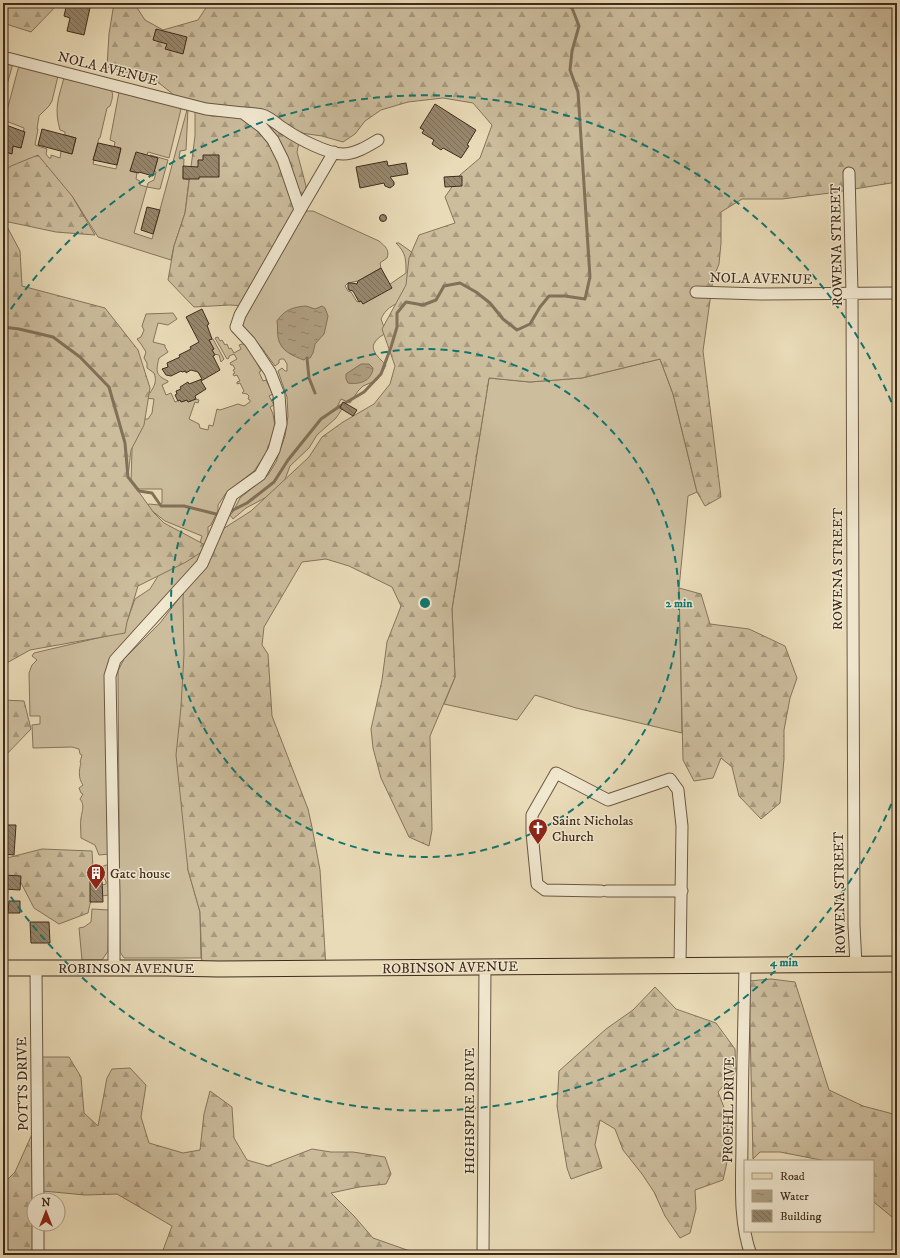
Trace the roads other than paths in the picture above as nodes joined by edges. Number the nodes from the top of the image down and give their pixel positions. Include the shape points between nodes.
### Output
1 (3, 57) edge
2 (243, 113) junction
3 (378, 140) dead end
4 (334, 152) junction
5 (849, 173) dead end
6 (300, 210) junction
7 (696, 292) dead end
8 (852, 294) junction
9 (897, 294) edge
10 (682, 891) junction
11 (744, 964) junction
12 (856, 964) junction
13 (897, 964) edge
14 (680, 965) junction
15 (485, 967) junction
16 (3, 968) edge
17 (36, 968) junction
18 (114, 968) junction
19 (38, 1192) edge
20 (744, 1226) edge
21 (38, 1232) edge
22 (745, 1232) edge
23 (38, 1255) edge
24 (483, 1255) edge
25 (752, 1255) edge

1 - 2 street, NOLA AVENUE via 206,109
2 - 4 street, NOLA AVENUE via 265,116 305,141
2 - 6 street via 262,126 274,140
3 - 4 street via 360,150 344,154
4 - 6 street
5 - 8 street, ROWENA STREET
6 - 18 street via 240,315 236,327 250,342 270,372 279,395 281,424 274,450 260,475 232,496 202,564 115,660 110,676
7 - 8 street, NOLA AVENUE
8 - 9 street, NOLA AVENUE
8 - 12 street, ROWENA STREET
10 - 10 street via 682,826 678,790 670,780 608,800 556,774 532,815 537,884 545,890
10 - 14 street
11 - 12 main road, ROBINSON AVENUE
11 - 14 main road, ROBINSON AVENUE
11 - 20 street, PROEHL DRIVE
12 - 13 main road, ROBINSON AVENUE
14 - 15 main road, ROBINSON AVENUE
15 - 18 main road, ROBINSON AVENUE via 219,970
15 - 24 street, HIGHSPIRE DRIVE
16 - 17 main road, ROBINSON AVENUE
17 - 18 main road, ROBINSON AVENUE
17 - 19 street, POTTS DRIVE
21 - 23 street
22 - 25 street, PROEHL DRIVE

